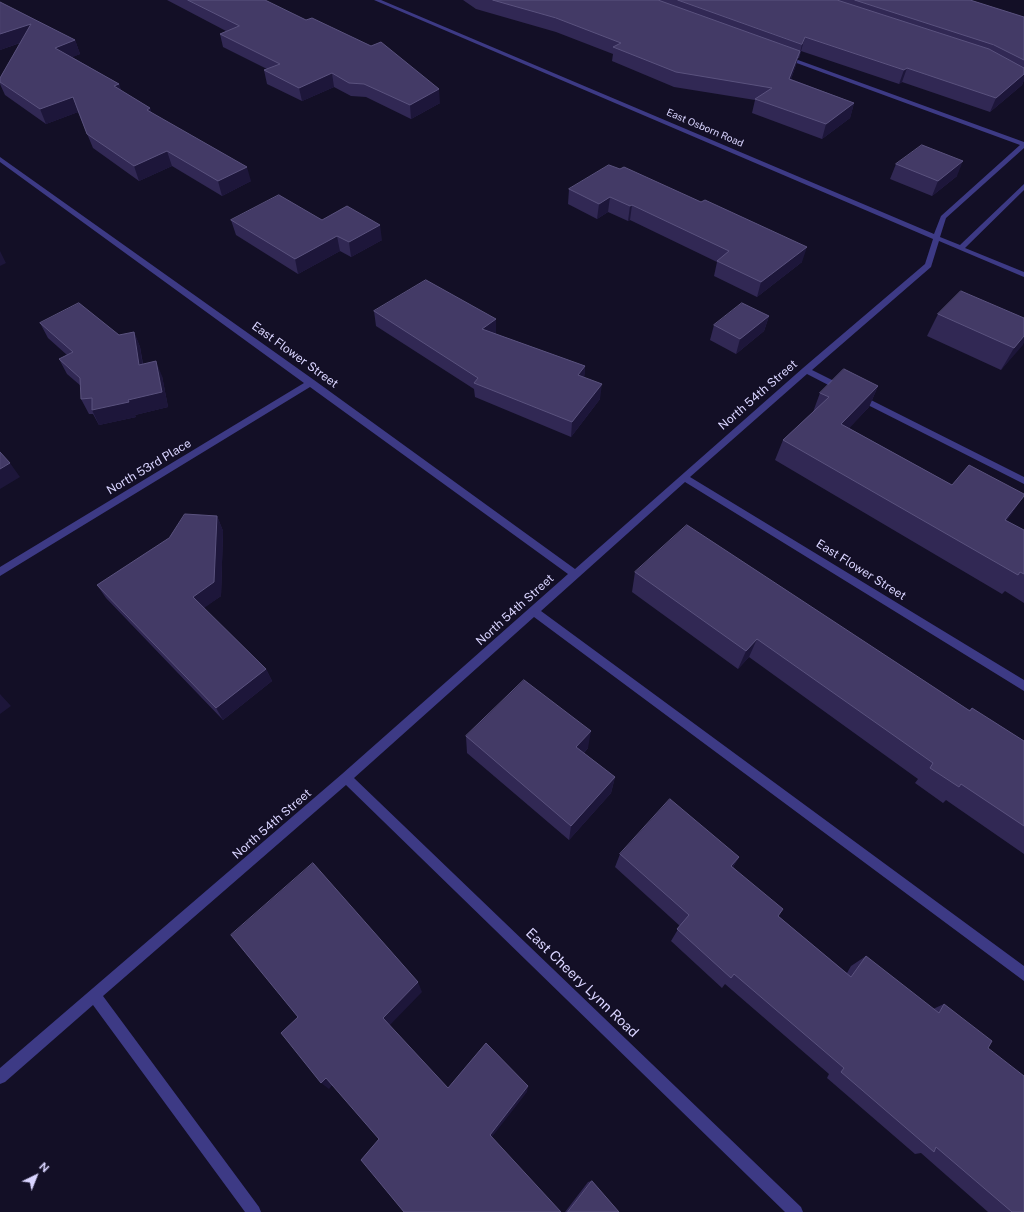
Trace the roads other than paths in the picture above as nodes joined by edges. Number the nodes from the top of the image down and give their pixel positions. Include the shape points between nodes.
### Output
1 (377, 0) edge
2 (780, 55) edge
3 (1024, 145) edge
4 (1, 160) edge
5 (1024, 186) edge
6 (938, 238) junction
7 (961, 248) junction
8 (1024, 275) edge
9 (806, 370) junction
10 (311, 382) junction
11 (684, 477) junction
12 (1024, 481) edge
13 (0, 572) edge
14 (575, 574) junction
15 (534, 611) junction
16 (1024, 686) edge
17 (346, 778) junction
18 (1024, 974) edge
19 (94, 994) junction
20 (0, 1077) edge
21 (254, 1212) edge
22 (796, 1212) edge

1 - 6 street, East Osborn Road
2 - 3 street
3 - 6 street, North 54th Street via 943,217
4 - 10 street, East Flower Street
5 - 7 street
6 - 7 street, East Osborn Road
6 - 9 street, North 54th Street via 928,265
7 - 8 street, East Osborn Road
9 - 11 street, North 54th Street
9 - 12 street
10 - 13 street, North 53rd Place
10 - 14 street, East Flower Street
11 - 14 street, North 54th Street
11 - 16 street, East Flower Street
14 - 15 street, North 54th Street
15 - 17 street, North 54th Street
15 - 18 street
17 - 19 street, North 54th Street
17 - 22 street, East Cheery Lynn Road
19 - 20 street, North 54th Street
19 - 21 street

